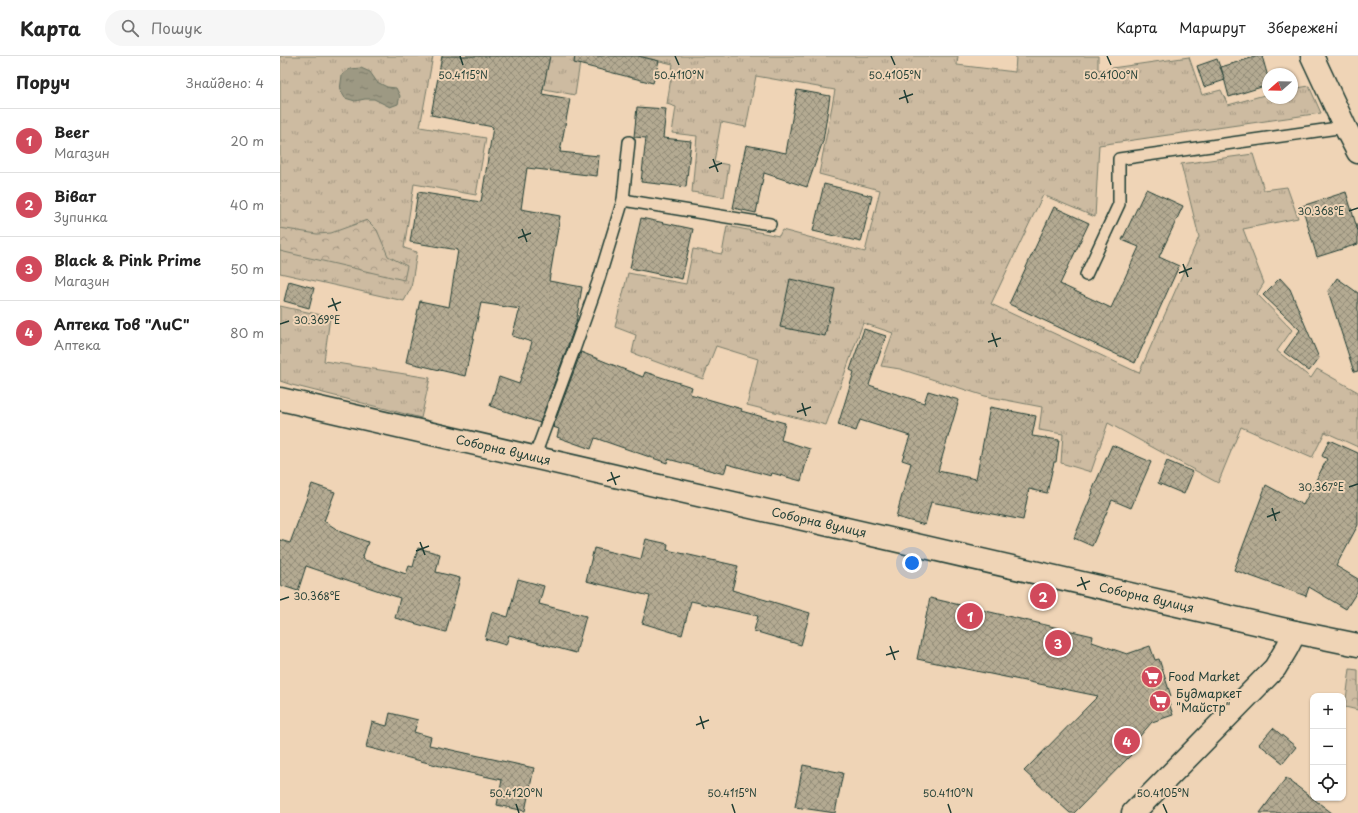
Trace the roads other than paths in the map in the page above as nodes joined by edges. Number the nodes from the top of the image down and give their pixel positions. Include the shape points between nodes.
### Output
1 (1312, 56) edge
2 (1345, 127) junction
3 (629, 142) dead end
4 (1358, 152) edge
5 (623, 200) junction
6 (770, 224) dead end
7 (1086, 275) dead end
8 (280, 398) edge
9 (534, 458) junction
10 (1295, 632) junction
11 (1358, 644) edge
12 (1133, 813) edge

1 - 2 main road
2 - 4 main road
2 - 7 lane via 1119,159 1119,204
3 - 5 lane
5 - 6 lane
5 - 9 lane via 576,347
8 - 9 main road, Соборна вулиця
9 - 10 main road, Соборна вулиця
10 - 11 main road, Соборна вулиця
10 - 12 main road via 1275,668

